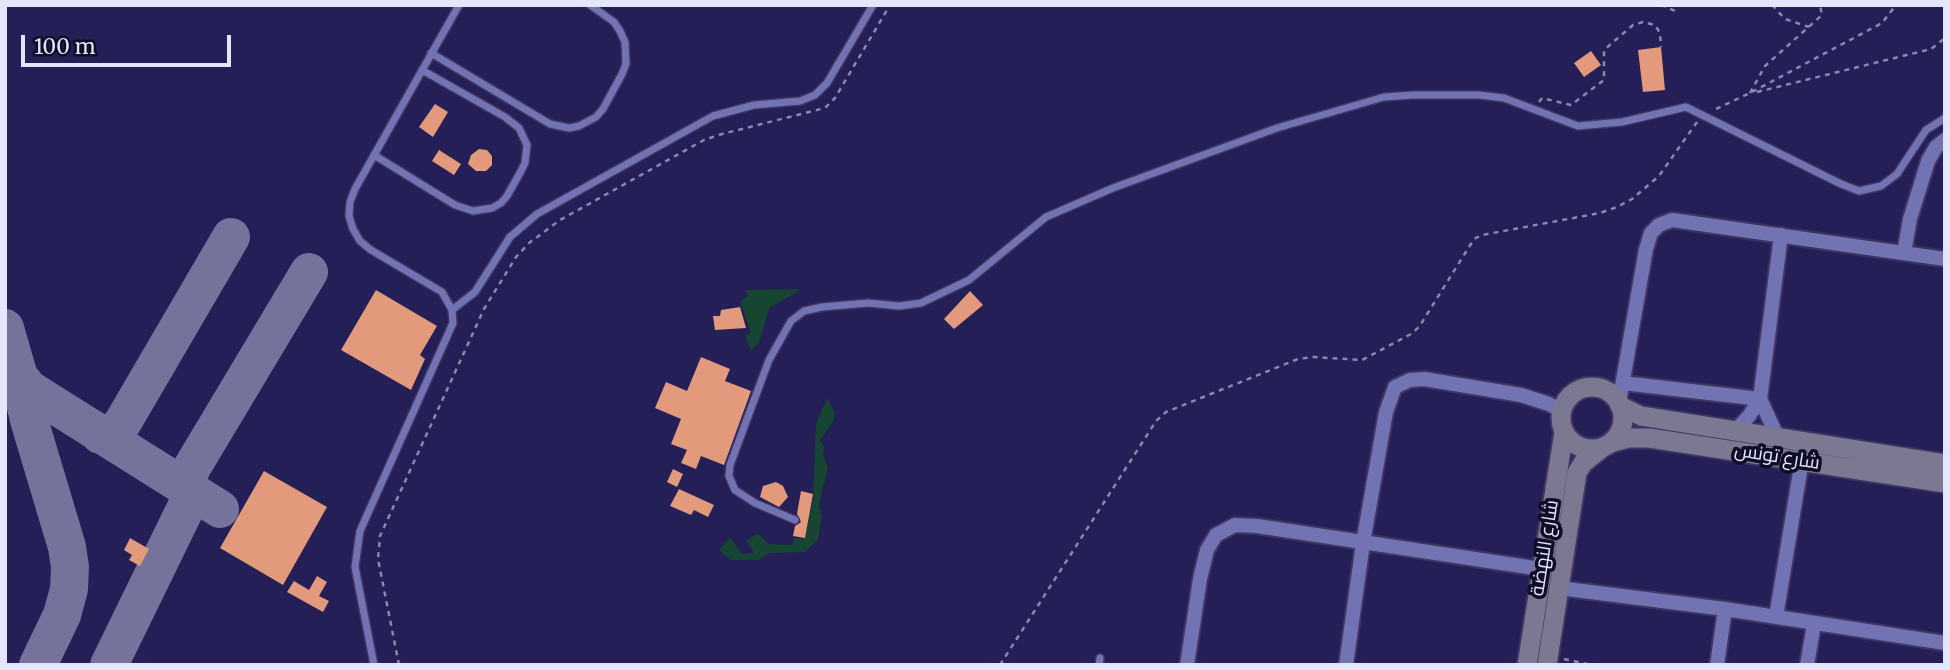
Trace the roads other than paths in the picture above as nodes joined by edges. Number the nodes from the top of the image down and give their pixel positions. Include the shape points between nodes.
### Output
1 (459, 5) edge
2 (590, 5) edge
3 (873, 5) edge
4 (431, 53) junction
5 (422, 70) junction
6 (469, 75) junction
7 (459, 91) junction
8 (1945, 118) edge
9 (1945, 140) edge
10 (374, 155) junction
11 (1782, 235) junction
12 (1904, 253) junction
13 (1945, 259) edge
14 (452, 310) junction
15 (1623, 383) junction
16 (1760, 399) junction
17 (1620, 404) junction
18 (1561, 411) junction
19 (1735, 431) junction
20 (1564, 432) junction
21 (1778, 438) junction
22 (1606, 445) junction
23 (1802, 460) junction
24 (1945, 464) edge
25 (1945, 483) edge
26 (795, 520) dead end
27 (1363, 543) junction
28 (1541, 569) junction
29 (1559, 588) junction
30 (1725, 608) junction
31 (1776, 617) junction
32 (1814, 624) junction
33 (1945, 643) edge
34 (1548, 661) edge
35 (374, 665) edge
36 (1187, 665) edge
37 (1346, 665) edge
38 (1527, 665) edge
39 (1717, 665) edge
40 (1807, 665) edge

1 - 4 lane
2 - 6 lane via 614,22 626,52 622,74 603,109 588,122 569,128 550,124
3 - 14 lane via 827,83 815,95 713,116 537,214 510,237 475,292
4 - 5 lane
4 - 6 lane
5 - 7 lane
5 - 10 lane
6 - 7 lane
7 - 10 lane via 513,122 524,136 525,163 500,203 483,210 463,209
8 - 26 lane via 1926,130 1897,174 1881,186 1859,191 1686,107 1622,122 1577,126 1504,99 1479,95 1384,97 1277,128 1046,217 969,280 921,303 822,307 804,311 790,321 769,360 729,476 735,489 755,503
9 - 12 street via 1928,161
10 - 14 lane via 350,202 352,229 371,250 442,292
11 - 12 street
11 - 15 street via 1672,220 1659,225 1646,249
11 - 16 street
12 - 13 street
14 - 35 lane via 450,335 360,531 355,567
15 - 16 street
15 - 17 street
16 - 19 street
16 - 21 street
17 - 18 street via 1602,388 1587,387 1573,392
17 - 19 street, شارع تونس via 1641,415
17 - 22 street via 1622,422 1616,437
18 - 20 street
18 - 27 street via 1521,395 1423,379 1395,387
19 - 21 street, شارع تونس
20 - 22 street via 1580,447
20 - 28 street, شارع النهضة
21 - 24 street, شارع تونس
22 - 23 street, شارع تونس via 1649,438
22 - 29 street, شارع النهضة via 1577,473
23 - 25 street, شارع تونس
23 - 31 street
27 - 28 street
27 - 36 street via 1245,524 1216,535 1200,579
27 - 37 street
28 - 38 street, شارع النهضة
29 - 30 street
29 - 34 street, شارع النهضة
30 - 31 street
30 - 39 street
31 - 32 street
32 - 33 street
32 - 40 street

